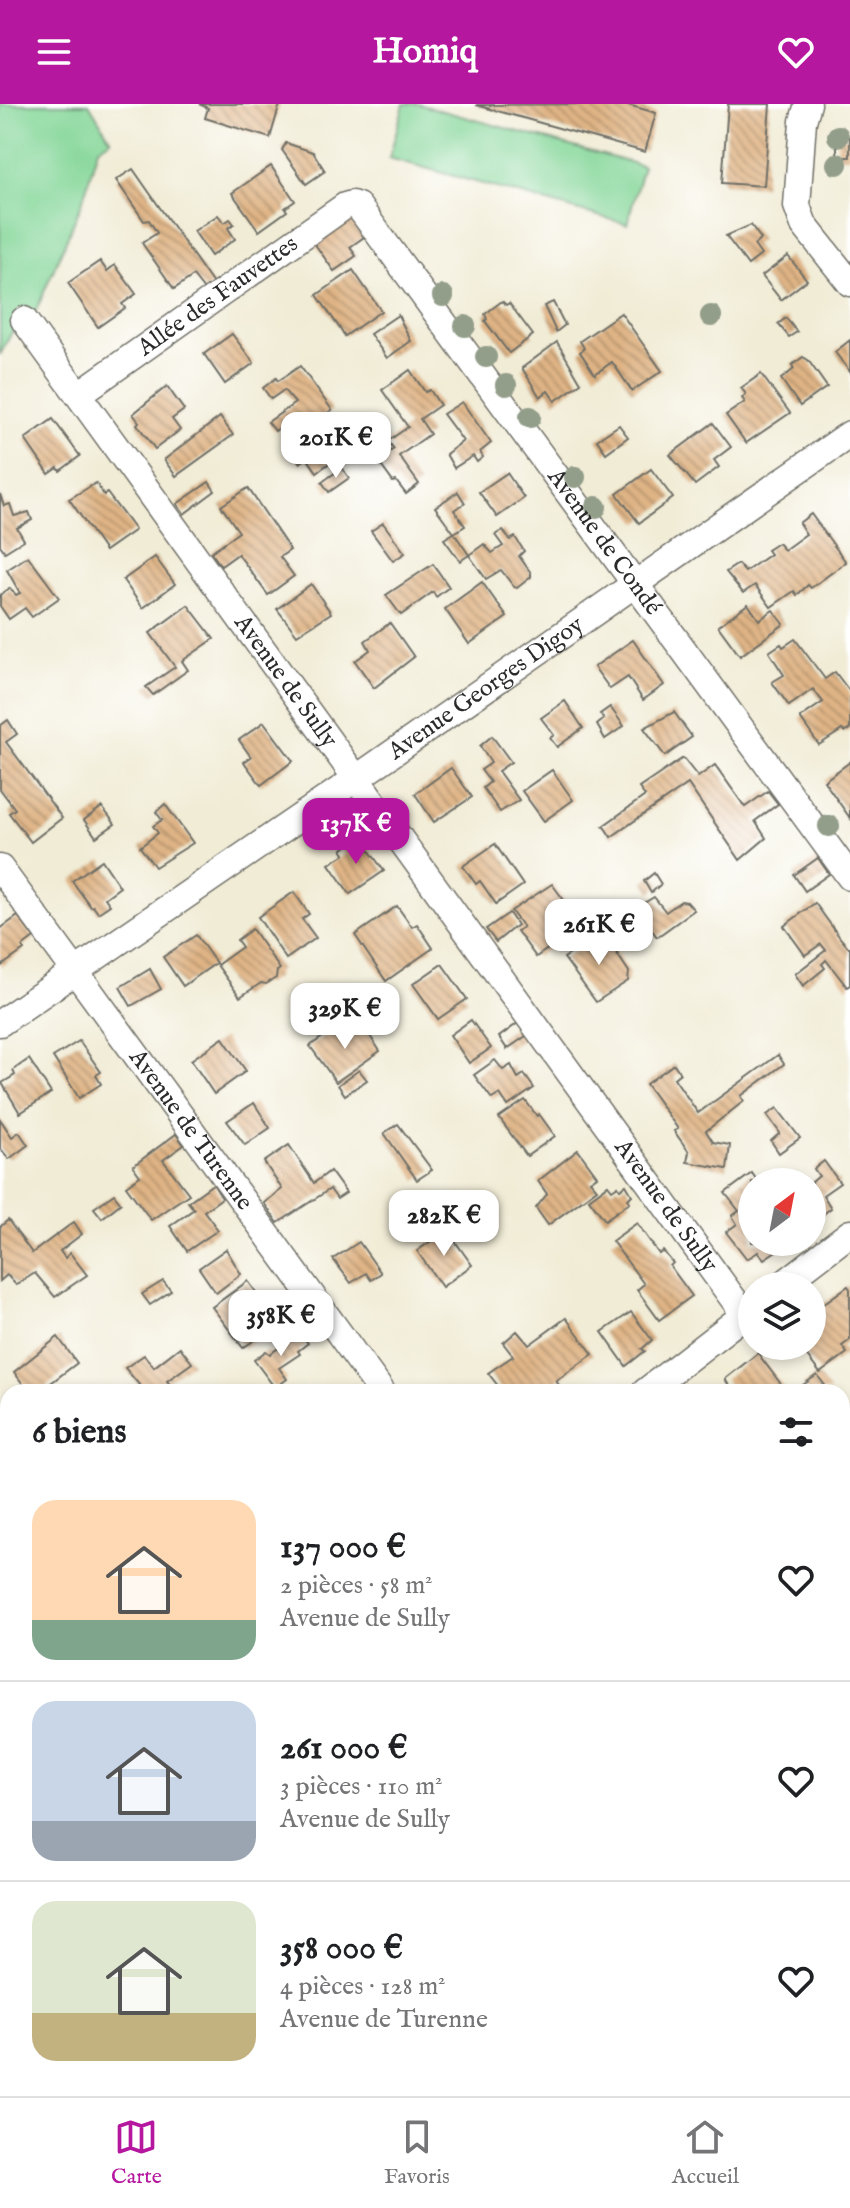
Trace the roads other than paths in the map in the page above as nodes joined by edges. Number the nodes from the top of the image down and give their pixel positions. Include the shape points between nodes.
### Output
1 (808, 104) edge
2 (358, 206) joint
3 (850, 283) edge
4 (24, 320) dead end
5 (79, 394) junction
6 (850, 434) edge
7 (635, 583) junction
8 (357, 778) junction
9 (0, 868) edge
10 (850, 877) edge
11 (75, 971) junction
12 (0, 1023) edge
13 (850, 1233) edge
14 (799, 1272) edge
15 (738, 1298) edge
16 (738, 1320) edge
17 (376, 1384) edge
18 (655, 1384) edge

1 - 3 street via 797,206 804,225
2 - 5 street, Allée des Fauvettes via 345,206
2 - 7 street, Avenue de Condé
4 - 5 street, Avenue de Sully
5 - 8 street, Avenue de Sully
6 - 7 street, Avenue Georges Digoy
7 - 8 street, Avenue Georges Digoy
7 - 10 street, Avenue de Condé
8 - 11 street, Avenue Georges Digoy
8 - 15 street, Avenue de Sully
9 - 11 street, Avenue de Turenne
11 - 12 street, Avenue Georges Digoy
11 - 17 street, Avenue de Turenne
13 - 14 street
16 - 18 street

